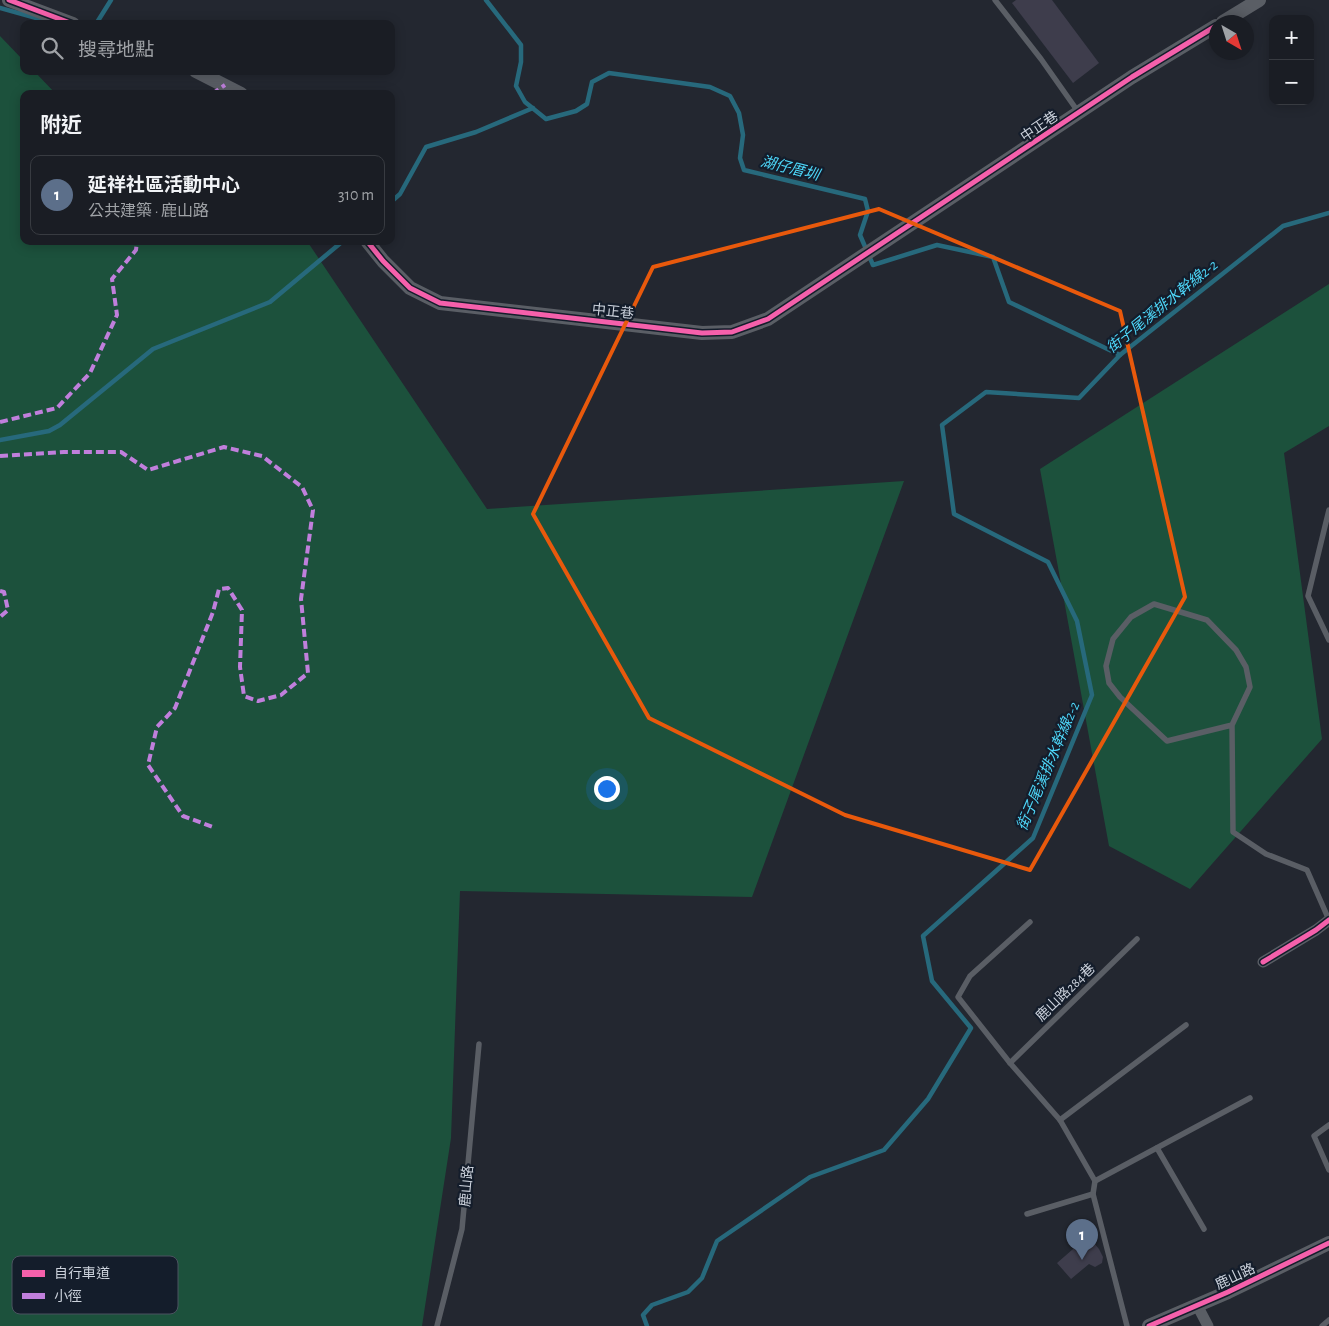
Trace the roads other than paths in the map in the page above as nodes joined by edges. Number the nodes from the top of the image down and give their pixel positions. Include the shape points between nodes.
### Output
1 (9, 0) edge
2 (995, 0) edge
3 (1260, 0) edge
4 (1235, 15) edge
5 (62, 20) edge
6 (1209, 30) edge
7 (204, 75) edge
8 (233, 90) edge
9 (1079, 113) junction
10 (370, 245) edge
11 (1329, 510) edge
12 (1329, 640) edge
13 (1232, 725) junction
14 (1329, 921) edge
15 (1030, 922) dead end
16 (1137, 939) dead end
17 (1262, 962) dead end
18 (1186, 1025) dead end
19 (478, 1044) dead end
20 (1010, 1063) junction
21 (1250, 1098) dead end
22 (1060, 1120) junction
23 (1329, 1125) edge
24 (1157, 1148) junction
25 (1329, 1170) edge
26 (1095, 1181) junction
27 (1093, 1194) junction
28 (1027, 1214) dead end
29 (1204, 1229) dead end
30 (1328, 1245) edge
31 (1197, 1305) junction
32 (1329, 1320) edge
33 (437, 1326) edge
34 (1127, 1326) edge
35 (1149, 1326) edge
36 (1208, 1326) edge
37 (1322, 1326) edge

1 - 5 street
2 - 9 lane
3 - 4 street
6 - 9 street, 中正巷
7 - 8 street
9 - 10 street, 中正巷 via 768,319 732,332 702,333 440,303 410,288
11 - 12 lane via 1308,596
13 - 13 lane via 1250,687 1246,667 1236,650 1207,620 1182,612 1154,604 1131,617 1113,639 1106,666 1109,683 1120,697 1167,741
13 - 14 lane via 1233,832 1266,854 1307,870
14 - 17 street
15 - 20 lane via 970,976 958,997
16 - 20 lane, 鹿山路284巷
18 - 22 lane
19 - 33 lane, 鹿山路 via 462,1229
20 - 22 lane
21 - 24 lane
22 - 26 lane
23 - 25 lane via 1314,1136
24 - 26 lane
24 - 29 lane
26 - 27 lane
27 - 28 lane
27 - 34 lane
30 - 31 street, 鹿山路
31 - 35 street, 鹿山路
31 - 36 street
32 - 37 lane

